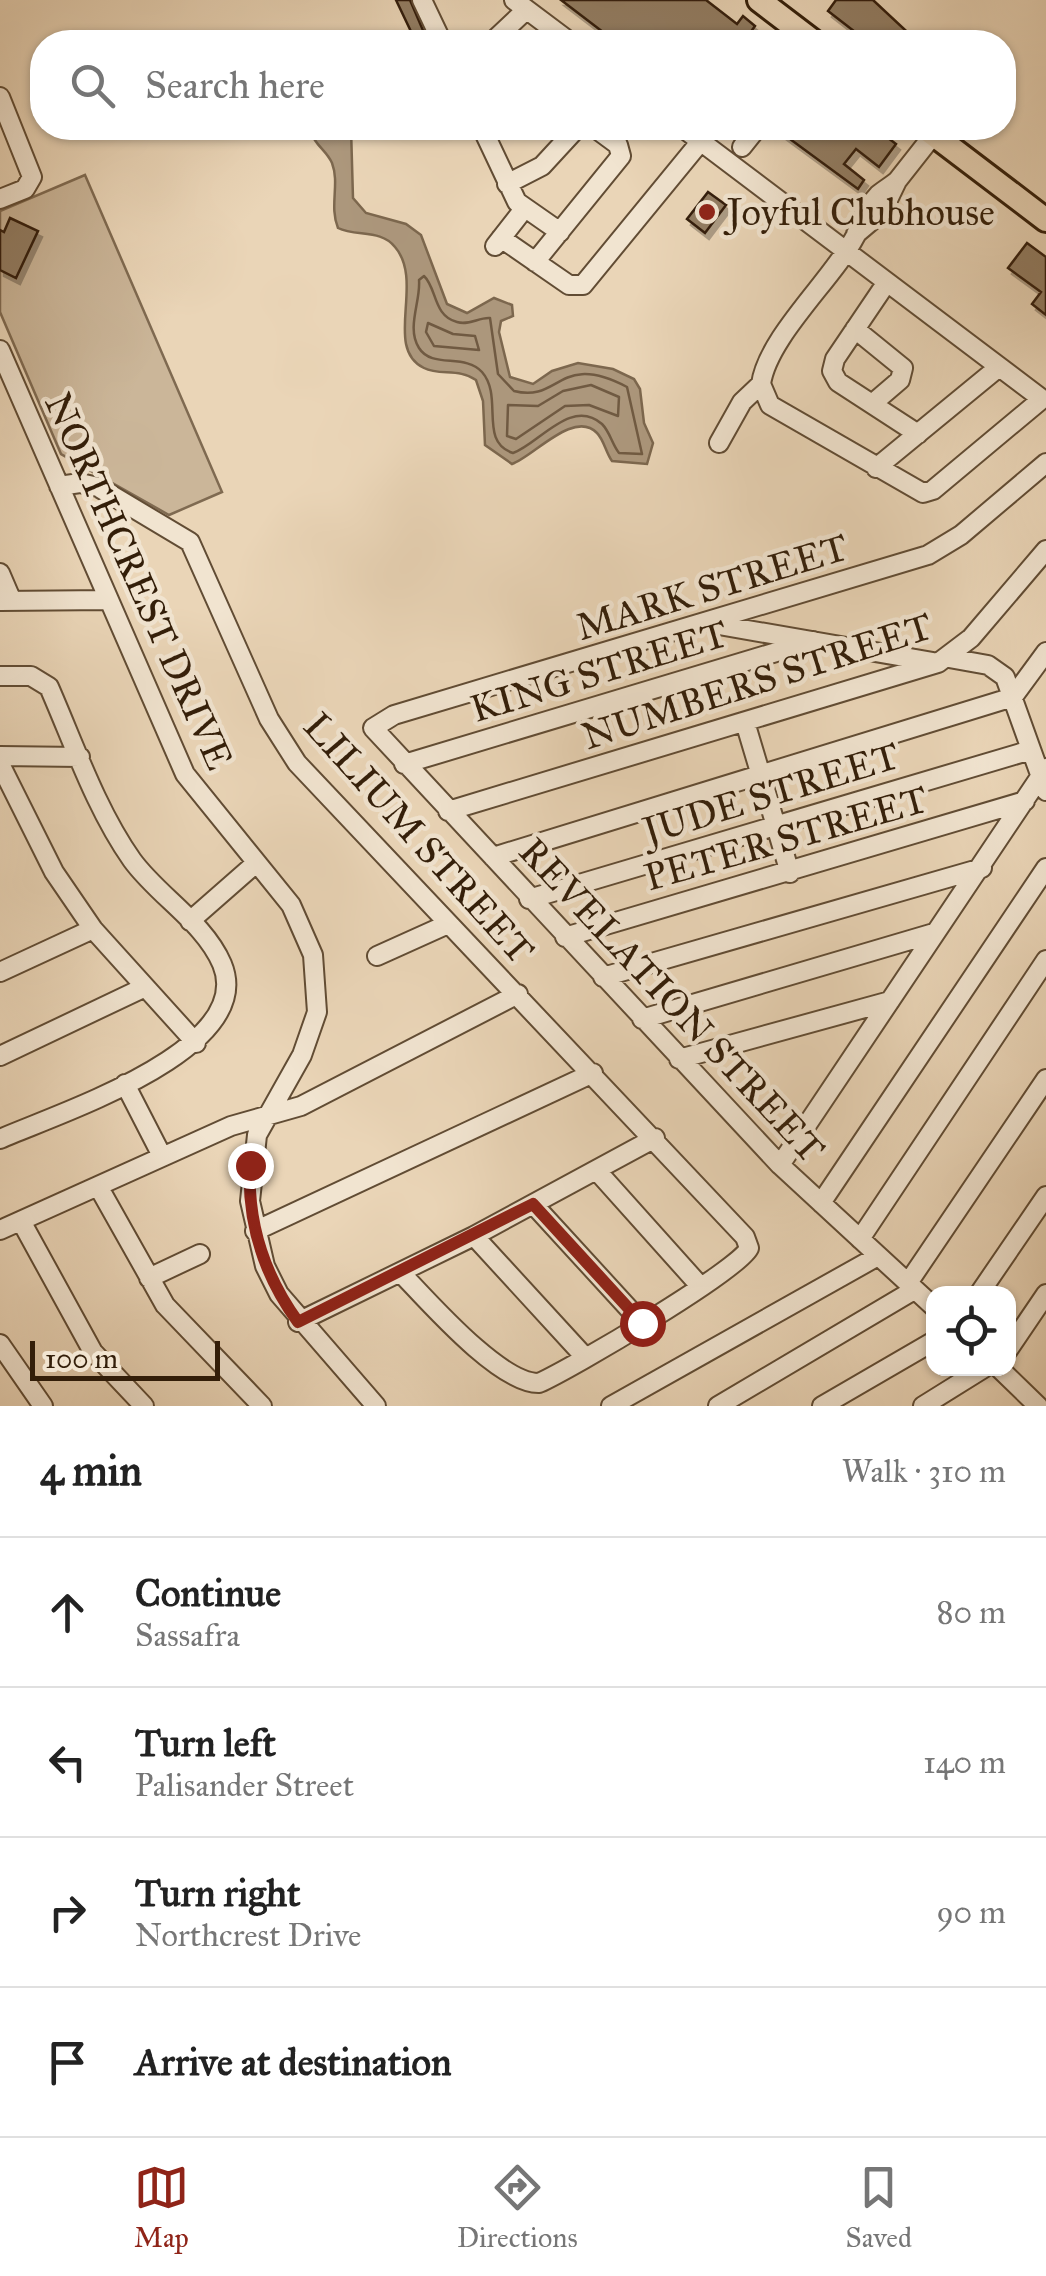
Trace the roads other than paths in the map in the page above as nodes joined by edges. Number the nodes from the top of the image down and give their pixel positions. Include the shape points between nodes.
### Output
1 (422, 0) edge
2 (760, 0) edge
3 (520, 5) edge
4 (436, 30) edge
5 (501, 30) edge
6 (554, 30) edge
7 (799, 30) edge
8 (0, 97) edge
9 (487, 140) edge
10 (565, 140) edge
11 (612, 140) edge
12 (701, 140) joint
13 (747, 140) edge
14 (924, 140) edge
15 (942, 140) edge
16 (742, 146) dead end
17 (507, 184) junction
18 (0, 199) edge
19 (524, 208) junction
20 (1046, 220) edge
21 (560, 232) junction
22 (850, 242) junction
23 (536, 262) junction
24 (888, 282) junction
25 (855, 330) junction
26 (0, 350) edge
27 (1000, 367) junction
28 (760, 384) junction
29 (872, 404) junction
30 (918, 434) junction
31 (718, 444) dead end
32 (1046, 463) edge
33 (876, 468) junction
34 (59, 486) junction
35 (1046, 550) edge
36 (0, 573) edge
37 (108, 600) junction
38 (6, 601) edge
39 (707, 624) junction
40 (814, 642) junction
41 (1046, 652) edge
42 (944, 660) junction
43 (0, 676) edge
44 (1013, 697) junction
45 (745, 722) junction
46 (374, 728) joint
47 (1031, 750) junction
48 (0, 756) edge
49 (80, 757) junction
50 (0, 764) edge
51 (404, 764) junction
52 (760, 773) junction
53 (1044, 778) edge
54 (1025, 801) junction
55 (448, 811) junction
56 (776, 825) junction
57 (492, 857) junction
58 (256, 864) junction
59 (982, 868) junction
60 (1046, 868) edge
61 (790, 873) junction
62 (529, 899) junction
63 (190, 921) junction
64 (448, 924) junction
65 (92, 930) junction
66 (934, 933) junction
67 (565, 937) junction
68 (377, 956) dead end
69 (1046, 960) edge
70 (0, 972) edge
71 (603, 978) junction
72 (143, 988) junction
73 (518, 994) junction
74 (890, 1001) junction
75 (642, 1019) junction
76 (196, 1043) junction
77 (0, 1056) edge
78 (679, 1059) junction
79 (593, 1073) junction
80 (1046, 1079) edge
81 (125, 1084) junction
82 (265, 1114) junction
83 (655, 1138) junction
84 (0, 1139) edge
85 (162, 1156) junction
86 (780, 1165) junction
87 (598, 1172) junction
88 (98, 1186) junction
89 (1046, 1196) edge
90 (533, 1204) junction
91 (821, 1204) junction
92 (21, 1221) junction
93 (0, 1230) edge
94 (255, 1231) junction
95 (474, 1236) junction
96 (860, 1239) junction
97 (200, 1254) dead end
98 (878, 1256) junction
99 (402, 1273) junction
100 (149, 1278) junction
101 (911, 1286) junction
102 (984, 1286) edge
103 (701, 1287) junction
104 (1046, 1294) edge
105 (926, 1300) edge
106 (298, 1322) junction
107 (642, 1323) junction
108 (1016, 1338) edge
109 (0, 1344) edge
110 (926, 1346) edge
111 (584, 1356) junction
112 (971, 1376) edge
113 (1007, 1376) edge
114 (1034, 1401) edge
115 (378, 1404) edge
116 (43, 1406) edge
117 (144, 1406) edge
118 (262, 1406) edge
119 (611, 1406) edge
120 (718, 1406) edge
121 (822, 1406) edge
122 (923, 1406) edge

1 - 4 street
2 - 7 main road
3 - 5 street
3 - 6 street
8 - 18 street via 32,178 26,189
9 - 17 street
10 - 17 street via 542,166
11 - 21 street via 621,156
12 - 22 street
12 - 23 street via 583,285 569,285
13 - 16 street
14 - 22 street via 897,181 861,217
15 - 20 main road
17 - 19 street
19 - 21 street
19 - 23 street via 498,242
21 - 23 street
22 - 24 street
22 - 28 street
24 - 25 street
24 - 27 street
25 - 29 street via 832,371
25 - 29 street via 903,368 900,380
26 - 34 street, NORTHCREST DRIVE
27 - 30 street
27 - 33 street via 1042,399 1028,415 928,492
28 - 31 street
28 - 33 street via 770,405
29 - 30 street
30 - 33 street
32 - 39 street, MARK STREET via 928,555
34 - 37 street, NORTHCREST DRIVE
34 - 64 street, LILIUM STREET via 98,487 190,542 283,744
35 - 42 street, NUMBERS STREET
36 - 38 street
37 - 38 street
37 - 58 street, NORTHCREST DRIVE via 185,774
39 - 40 street
39 - 46 street, MARK STREET via 394,715
40 - 42 street
40 - 51 street, KING STREET
41 - 44 street
42 - 44 street via 998,670
42 - 45 street, NUMBERS STREET
43 - 49 street via 43,682
44 - 47 street
44 - 52 street
45 - 52 street
45 - 55 street, NUMBERS STREET
46 - 51 street, REVELATION STREET
47 - 53 street
47 - 56 street, JUDE STREET
48 - 49 street
49 - 63 street via 132,859
50 - 65 street via 54,872
51 - 55 street, REVELATION STREET
52 - 56 street
52 - 57 street
53 - 54 street
54 - 59 street
54 - 61 street, PETER STREET
55 - 57 street, REVELATION STREET
56 - 61 street
56 - 62 street, JUDE STREET
57 - 62 street, REVELATION STREET
58 - 63 street
58 - 82 street, NORTHCREST DRIVE via 304,928 318,986 310,1037
59 - 66 street
59 - 71 street
60 - 91 street
61 - 67 street, PETER STREET
62 - 67 street, REVELATION STREET
63 - 76 street via 223,967 225,984 215,1022
64 - 68 street
64 - 73 street, LILIUM STREET
65 - 70 street
65 - 72 street
66 - 74 street
66 - 75 street
67 - 71 street, REVELATION STREET
69 - 96 street
71 - 75 street, REVELATION STREET
72 - 76 street
72 - 77 street
73 - 79 street, LILIUM STREET
73 - 82 street via 301,1106
74 - 78 street
74 - 86 street
75 - 78 street, REVELATION STREET
76 - 81 street
78 - 86 street, REVELATION STREET
79 - 83 street, LILIUM STREET
79 - 94 street
80 - 101 street
81 - 84 street
81 - 85 street
82 - 85 street
82 - 94 street, NORTHCREST DRIVE via 250,1165
83 - 87 street
83 - 103 street, LILIUM STREET via 746,1237 748,1253
85 - 88 street
86 - 91 street, REVELATION STREET
87 - 90 street
87 - 103 street
88 - 92 street
88 - 100 street
89 - 102 street
90 - 95 street
90 - 107 street
91 - 96 street, REVELATION STREET
92 - 93 street
92 - 117 street via 93,1352
94 - 106 street, NORTHCREST DRIVE via 265,1266
95 - 99 street
95 - 111 street
96 - 98 street, REVELATION STREET
97 - 100 street
98 - 101 street, REVELATION STREET
98 - 119 street
99 - 106 street
99 - 111 street via 467,1338 523,1381 545,1380
100 - 118 street via 184,1330
101 - 105 street, REVELATION STREET
101 - 120 street
103 - 107 street
104 - 108 street
106 - 115 street, NORTHCREST DRIVE
107 - 111 street
109 - 116 street
110 - 121 street
112 - 122 street
113 - 114 street

